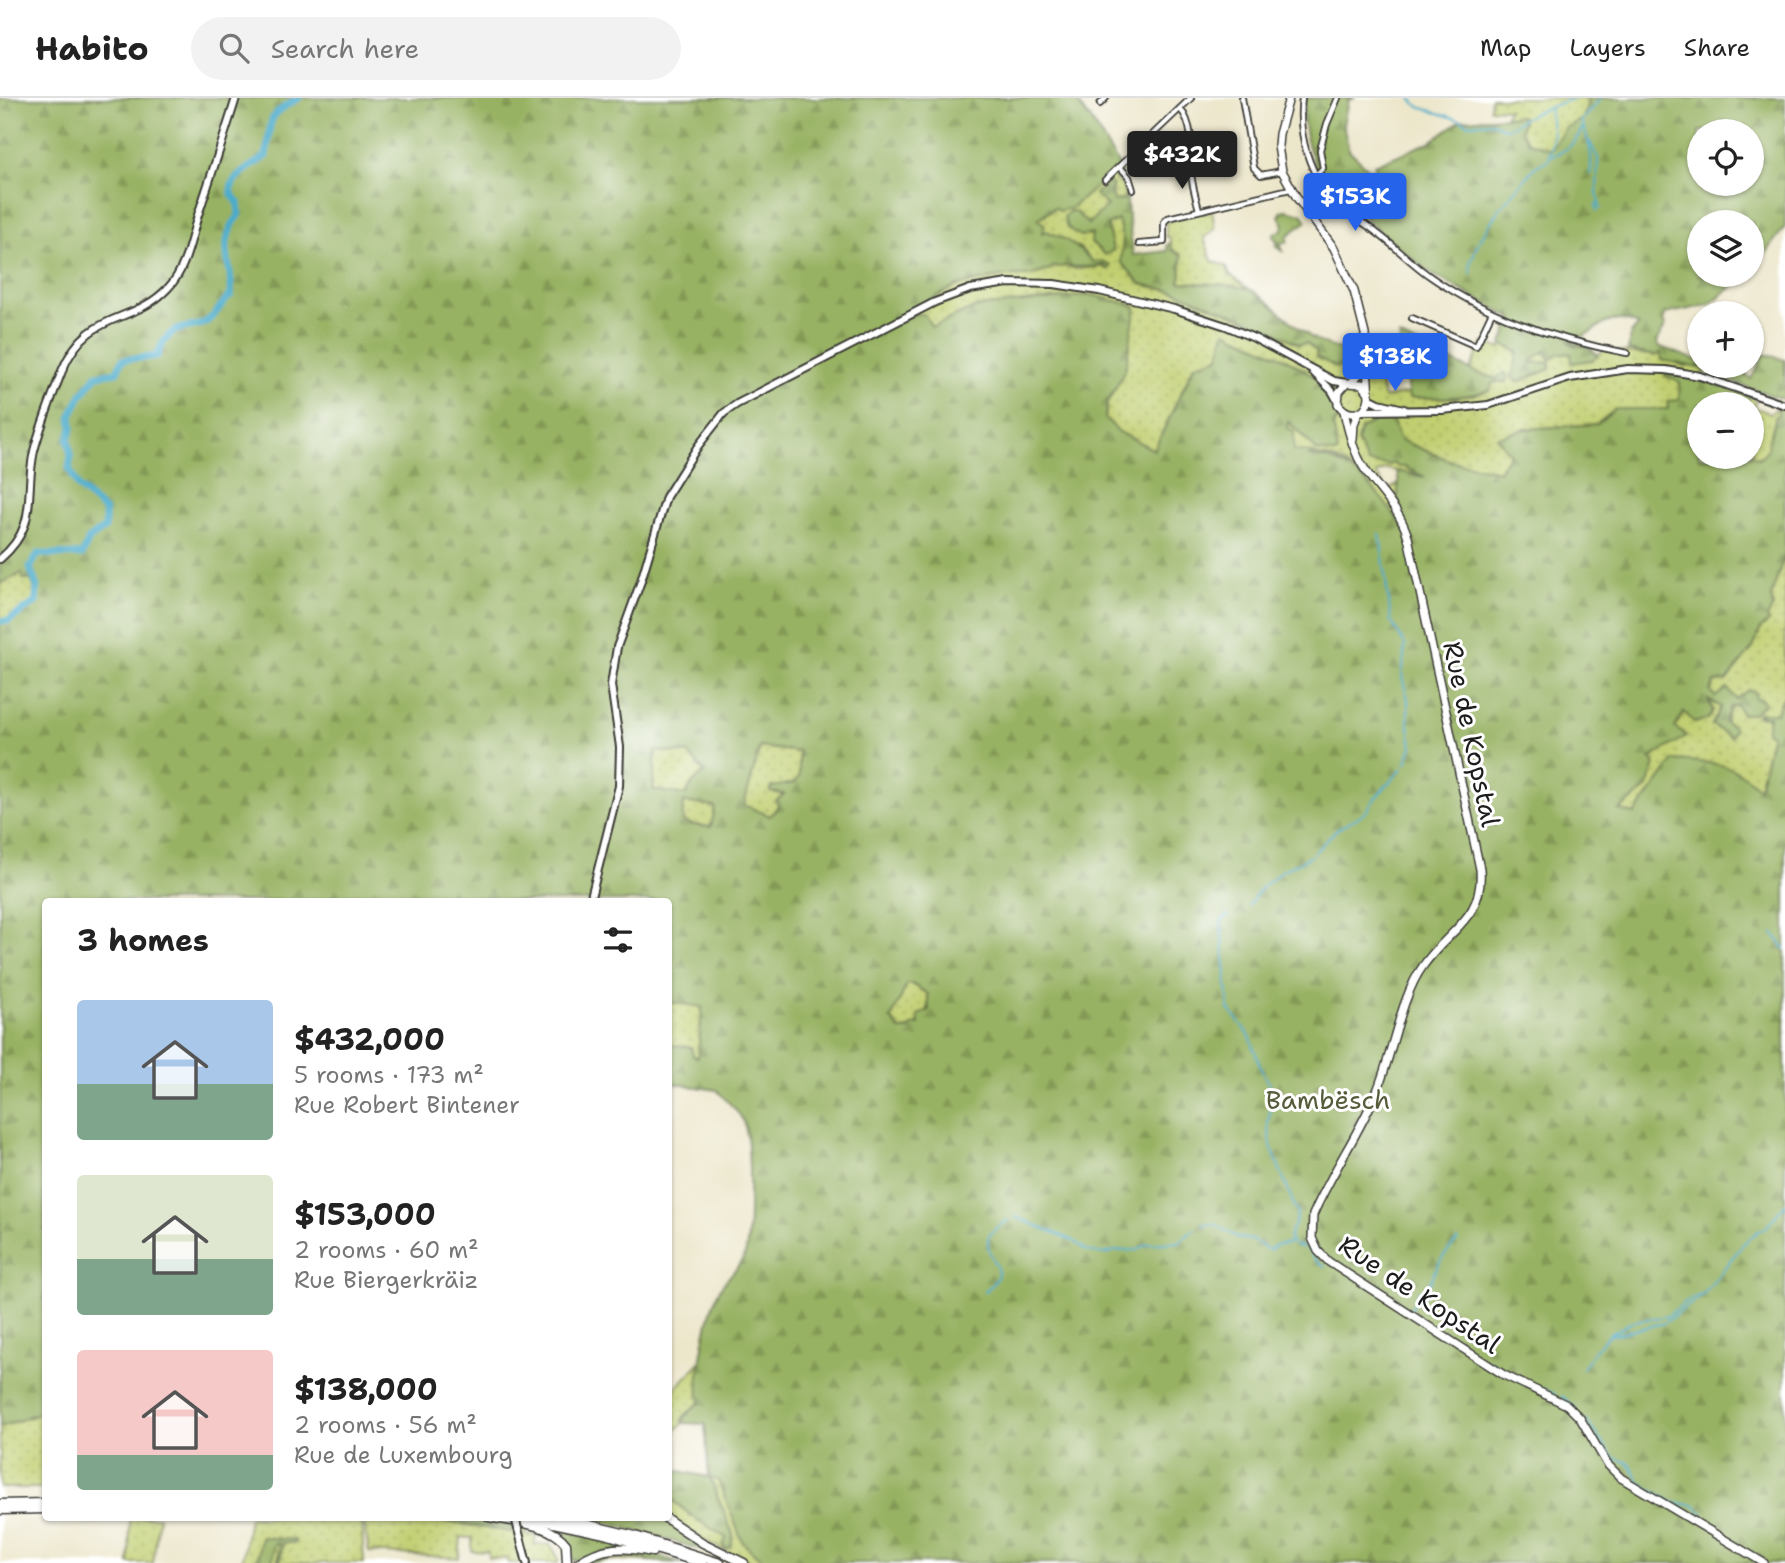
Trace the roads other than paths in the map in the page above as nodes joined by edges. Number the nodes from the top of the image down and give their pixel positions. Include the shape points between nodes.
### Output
1 (236, 98) edge
2 (1106, 98) edge
3 (1178, 98) edge
4 (1191, 98) edge
5 (1242, 98) edge
6 (1289, 98) edge
7 (1302, 98) edge
8 (1338, 98) edge
9 (1100, 104) dead end
10 (1182, 107) junction
11 (1120, 167) junction
12 (1282, 171) junction
13 (1316, 174) junction
14 (1105, 180) dead end
15 (1290, 188) junction
16 (1133, 190) dead end
17 (1199, 210) junction
18 (1139, 244) dead end
19 (1492, 312) junction
20 (1412, 318) dead end
21 (1627, 353) dead end
22 (1366, 362) junction
23 (1306, 366) junction
24 (1350, 383) junction
25 (1369, 395) junction
26 (1337, 400) junction
27 (1785, 405) edge
28 (1344, 411) junction
29 (1412, 411) junction
30 (1360, 412) junction
31 (1352, 443) junction
32 (0, 559) edge
33 (591, 898) edge
34 (42, 1503) edge
35 (0, 1504) edge
36 (42, 1509) edge
37 (0, 1510) edge
38 (507, 1521) edge
39 (516, 1521) edge
40 (544, 1521) edge
41 (573, 1521) edge
42 (670, 1521) edge
43 (700, 1562) edge
44 (527, 1563) edge
45 (567, 1563) edge
46 (578, 1563) edge
47 (720, 1563) edge
48 (744, 1563) edge
49 (1764, 1563) edge

1 - 32 main road via 184,260 170,287 158,298 86,334 69,356 34,454 27,518 18,540
2 - 9 street
3 - 10 street
4 - 10 street
5 - 12 street via 1254,168 1261,174
6 - 12 main road via 1279,134
7 - 13 street via 1302,134
8 - 13 street via 1320,150 1323,168
10 - 11 street
10 - 17 street
11 - 14 street
11 - 16 street
12 - 15 main road
13 - 19 street via 1336,203 1418,268
15 - 17 street
15 - 22 main road via 1346,271 1363,326
17 - 18 street via 1166,220 1164,242
19 - 20 street via 1476,346
19 - 21 street via 1554,337
22 - 24 main road
22 - 25 main road
23 - 24 main road via 1334,381
23 - 26 main road
23 - 33 main road via 1226,326 1174,309 1073,286 1008,283 970,289 935,302 731,408 698,446 666,497 617,647 611,685 620,747 619,786
24 - 25 main road via 1362,384
24 - 26 main road via 1341,388
25 - 29 main road via 1379,403
25 - 30 main road via 1368,405
26 - 28 main road
27 - 29 main road via 1692,374 1628,369 1570,378 1488,405
28 - 30 main road
28 - 31 main road, Rue de Kopstal
29 - 30 main road
30 - 31 main road
31 - 49 main road, Rue de Kopstal via 1363,466 1397,510 1408,537 1481,885 1474,909 1420,969 1372,1103 1313,1215 1314,1244 1329,1262 1367,1289 1504,1375 1567,1405 1621,1478
34 - 35 highway
36 - 37 highway
38 - 45 highway via 557,1535 566,1545
39 - 44 main road, bridge
40 - 43 highway
41 - 47 highway
42 - 48 highway
43 - 46 highway via 620,1548

